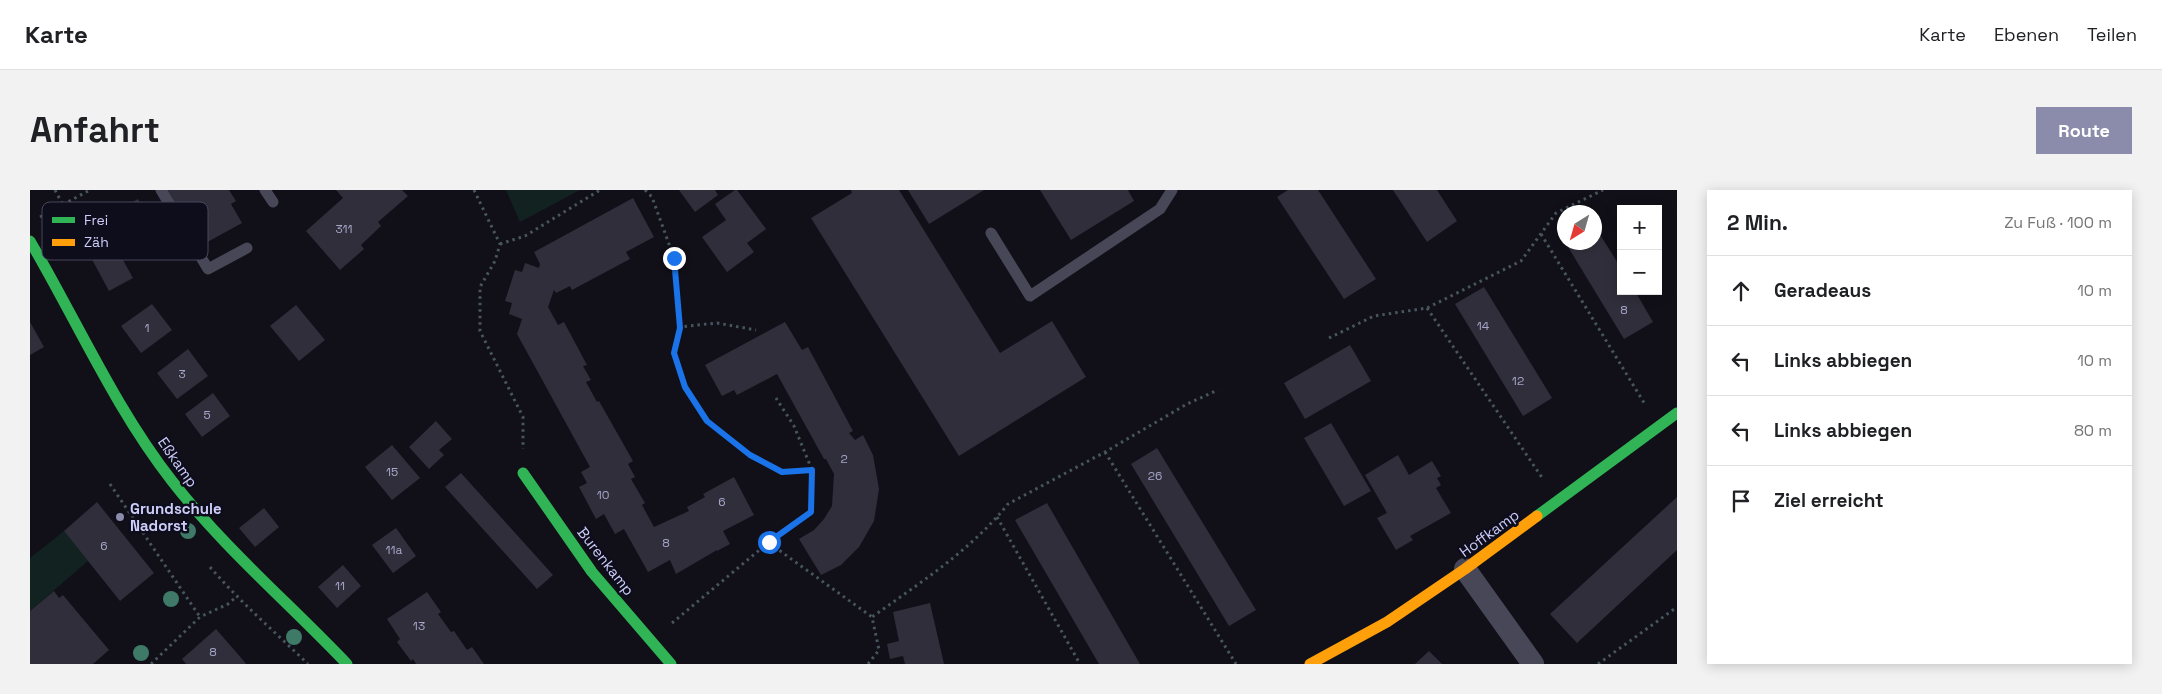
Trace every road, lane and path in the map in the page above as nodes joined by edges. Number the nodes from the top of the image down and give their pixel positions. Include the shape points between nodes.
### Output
1 (55, 190) edge
2 (90, 190) edge
3 (161, 190) edge
4 (265, 190) edge
5 (474, 190) edge
6 (600, 190) edge
7 (645, 190) edge
8 (1172, 190) edge
9 (1603, 190) edge
10 (61, 202) edge
11 (68, 202) edge
12 (168, 202) edge
13 (273, 202) dead end
14 (991, 233) dead end
15 (1541, 234) junction
16 (30, 242) edge
17 (500, 244) junction
18 (247, 248) dead end
19 (203, 260) edge
20 (1427, 308) junction
21 (680, 328) junction
22 (756, 330) dead end
23 (1329, 338) dead end
24 (1218, 390) dead end
25 (776, 398) dead end
26 (1677, 413) edge
27 (1658, 426) junction
28 (1105, 452) junction
29 (812, 470) junction
30 (523, 473) joint
31 (110, 484) dead end
32 (1558, 502) junction
33 (997, 518) junction
34 (769, 542) junction
35 (1465, 569) junction
36 (259, 577) junction
37 (1677, 607) edge
38 (200, 616) junction
39 (872, 617) junction
40 (652, 640) junction
41 (151, 664) edge
42 (347, 664) edge
43 (671, 664) edge
44 (868, 664) edge
45 (1080, 664) edge
46 (1236, 664) edge
47 (1310, 664) edge
48 (1533, 664) edge
49 (1598, 664) edge

1 - 10 path
2 - 11 path
3 - 12 lane
4 - 13 lane
5 - 17 path
6 - 17 path via 525,236
7 - 21 path via 652,197 674,258
8 - 14 lane via 1160,209 1030,296
9 - 15 path via 1556,213
15 - 20 path via 1520,261
15 - 27 path
16 - 36 street, Eßkamp via 129,416 169,479
17 - 30 path via 495,261 480,287 480,331 523,417
18 - 19 lane via 208,269
20 - 23 path via 1374,316
20 - 32 path
21 - 22 path via 717,323
21 - 29 path via 674,353 685,387 707,421 750,455 782,472
24 - 28 path via 1187,404
25 - 29 path via 794,426
26 - 27 street, Hoffkamp
27 - 32 street, Hoffkamp
28 - 33 path via 1008,504
28 - 46 path
29 - 34 path via 811,512
30 - 40 street, Burenkamp via 592,572
31 - 38 path
32 - 35 street, Hoffkamp
33 - 39 path via 960,554
33 - 45 path
34 - 39 path
34 - 40 path
35 - 47 street, Hoffkamp via 1387,622
35 - 48 street
36 - 38 path via 228,604
36 - 42 street, Eßkamp
37 - 49 path
38 - 41 path
39 - 44 path via 879,650
40 - 43 street, Burenkamp

